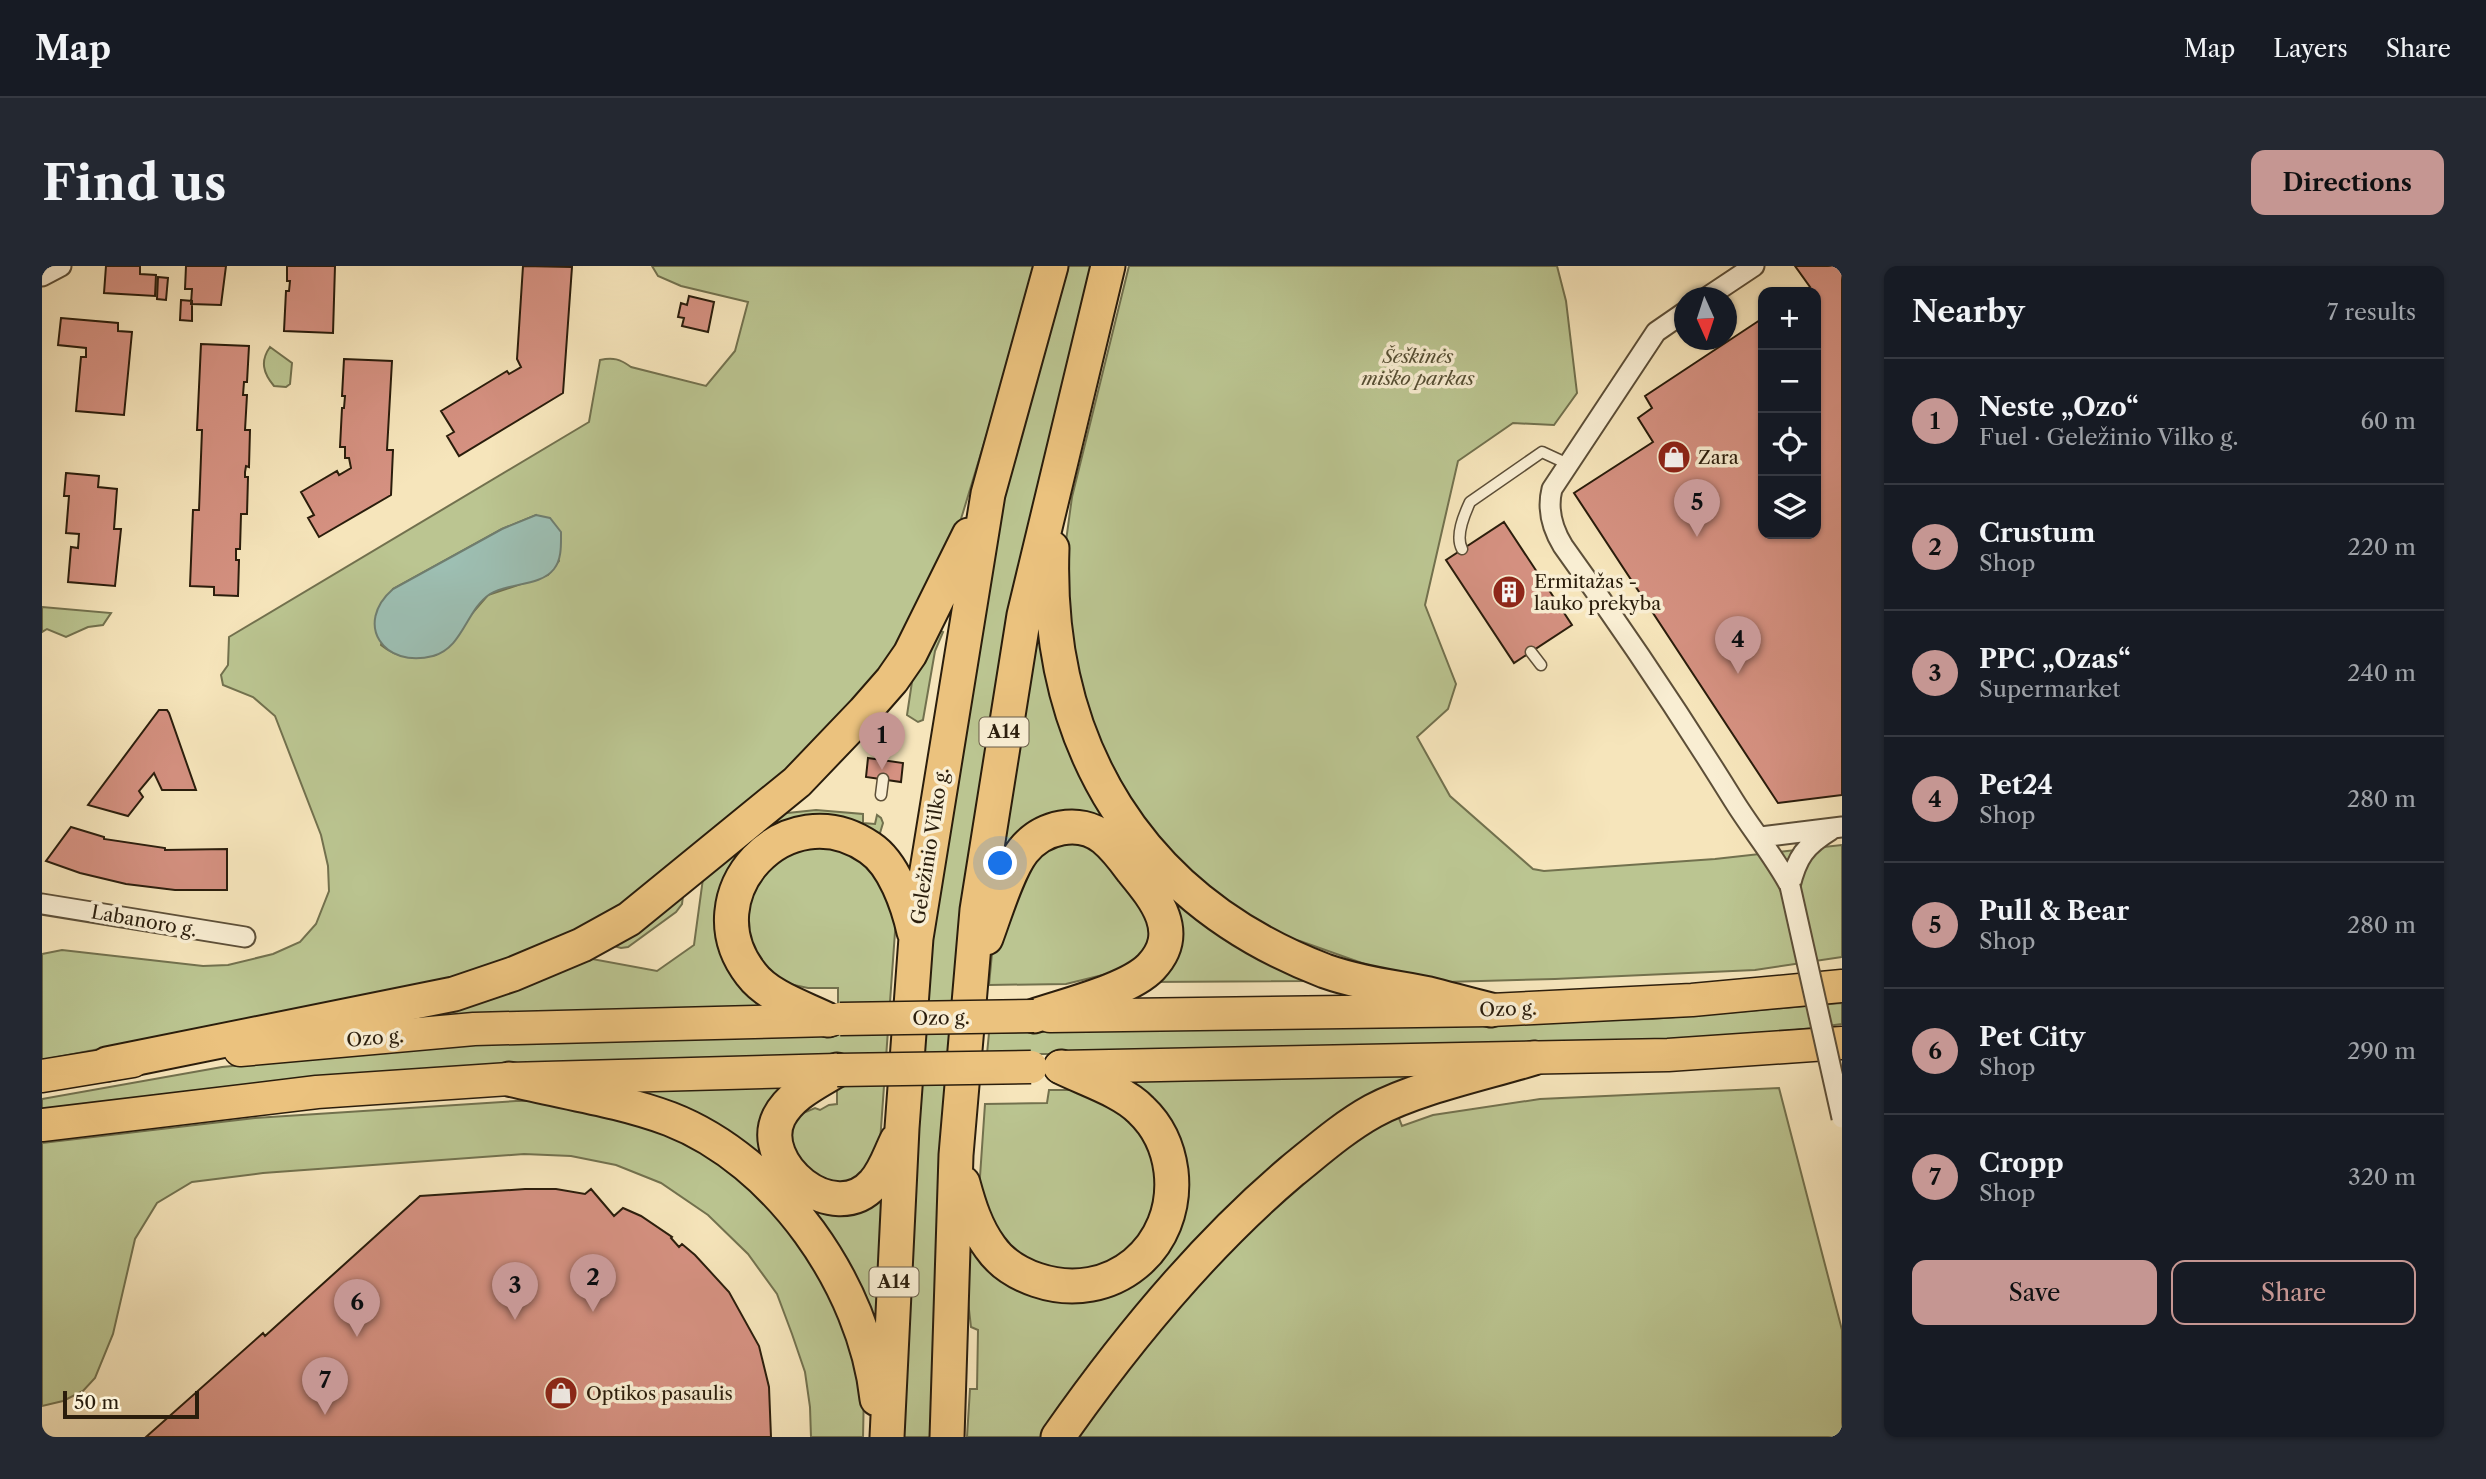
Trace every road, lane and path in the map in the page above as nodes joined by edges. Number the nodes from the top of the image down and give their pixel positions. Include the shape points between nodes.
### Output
1 (61, 266) edge
2 (1051, 266) edge
3 (1108, 266) edge
4 (1754, 266) edge
5 (42, 276) edge
6 (1722, 287) edge
7 (1674, 320) edge
8 (1568, 464) junction
9 (1054, 487) junction
10 (988, 494) junction
11 (1462, 550) dead end
12 (1531, 652) dead end
13 (1541, 665) dead end
14 (883, 779) dead end
15 (881, 795) dead end
16 (1838, 828) edge
17 (1760, 837) junction
18 (1790, 886) junction
19 (42, 904) edge
20 (245, 937) dead end
21 (916, 938) junction
22 (971, 980) junction
23 (1842, 986) edge
24 (1490, 1010) junction
25 (1034, 1016) junction
26 (834, 1020) junction
27 (1842, 1043) edge
28 (1534, 1058) junction
29 (107, 1064) junction
30 (1046, 1067) junction
31 (837, 1070) junction
32 (42, 1076) edge
33 (509, 1080) junction
34 (1842, 1118) edge
35 (42, 1125) edge
36 (902, 1128) junction
37 (956, 1155) junction
38 (884, 1437) edge
39 (947, 1437) edge
40 (1058, 1437) edge

1 - 5 street
2 - 10 highway, Geležinio Vilko g. / A14
3 - 9 highway, A14
4 - 6 street
7 - 8 street via 1656,332
8 - 11 lane via 1542,452 1470,502 1460,537
8 - 17 street via 1549,502 1554,531
9 - 22 highway, A14 via 1026,604 1001,751
9 - 24 highway via 1051,569 1058,654 1067,696 1104,791 1147,852 1187,891 1229,922 1291,956 1327,972
10 - 21 highway, Geležinio Vilko g. / A14
10 - 29 highway via 929,620 892,680 797,782 629,919 582,945 454,994
12 - 13 lane
14 - 15 lane
16 - 17 street
16 - 18 street via 1806,847
17 - 18 street
18 - 34 street, bridge
19 - 20 street, Labanoro g.
21 - 26 highway via 899,887 880,858 856,841 815,832 791,835 753,860 735,893 731,914 742,960 752,976 774,993
21 - 36 highway, Geležinio Vilko g. / A14
22 - 25 highway via 1021,853 1053,829 1097,833 1155,898 1163,915 1164,944 1152,967 1138,978
22 - 37 highway, A14
23 - 24 main road, Ozo g. via 1692,1000
24 - 25 main road, Ozo g.
25 - 26 main road, Ozo g., bridge
26 - 29 main road, Ozo g. via 474,1029
27 - 28 main road via 1668,1055
28 - 30 main road
28 - 40 highway via 1399,1099 1363,1118 1308,1158 1214,1244 1112,1362
29 - 32 main road, Ozo g.
30 - 31 main road, bridge
30 - 37 highway via 1132,1101 1163,1141 1173,1186 1171,1208 1164,1229 1134,1265 1093,1286 1072,1287 1025,1276 1006,1264 978,1226
31 - 33 main road
31 - 36 highway via 798,1094 778,1119 778,1152 800,1184 830,1198 863,1192 884,1167
33 - 35 main road via 317,1092
33 - 38 highway via 671,1120 698,1132 759,1175 810,1234 841,1283 875,1377
36 - 38 highway, Geležinio Vilko g. / A14
37 - 39 highway, A14

